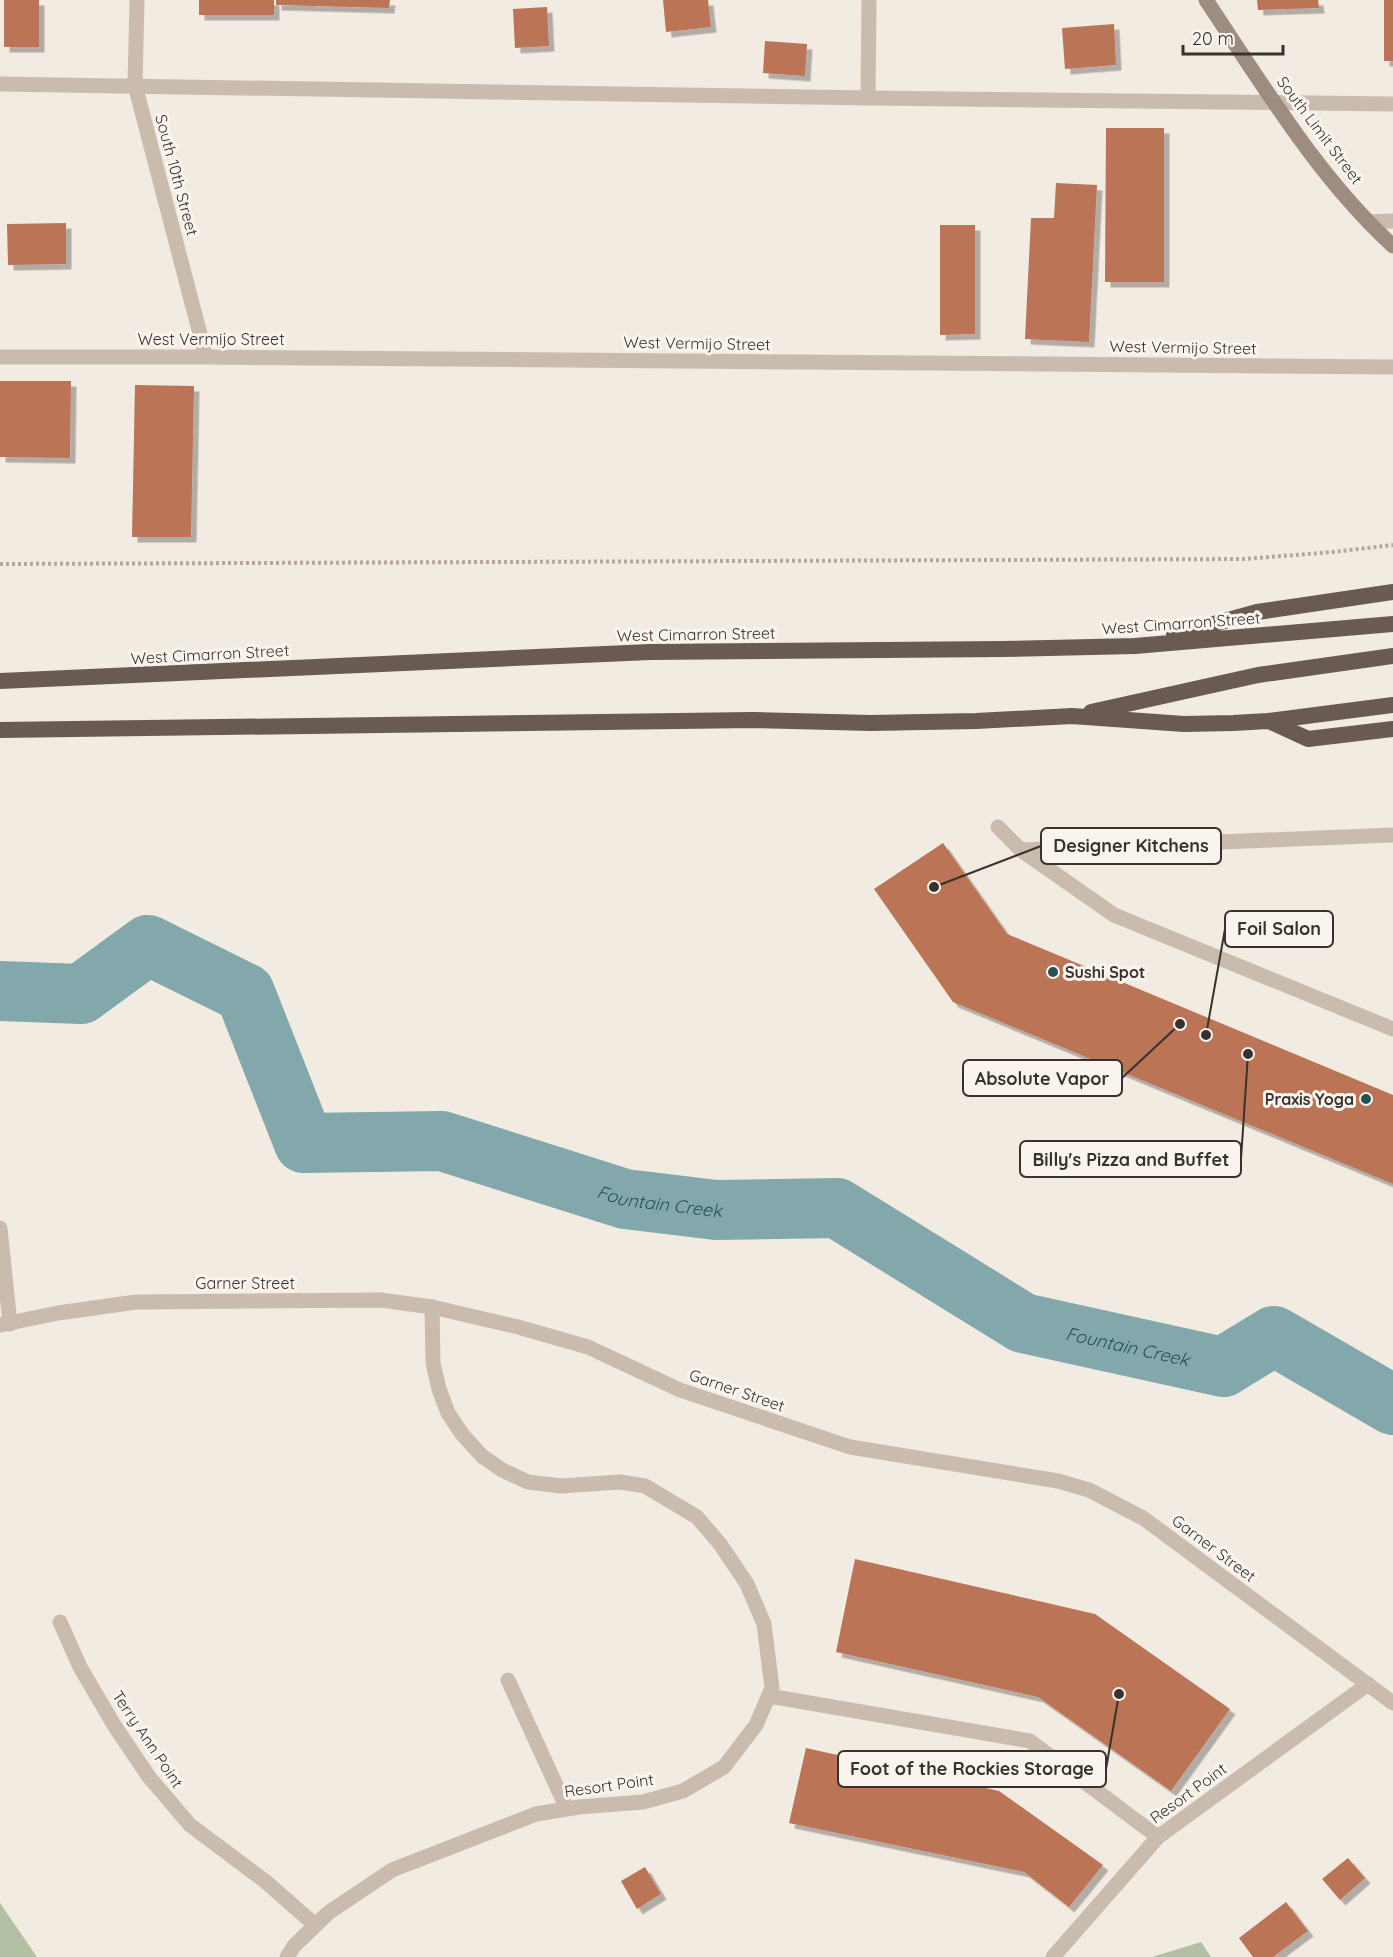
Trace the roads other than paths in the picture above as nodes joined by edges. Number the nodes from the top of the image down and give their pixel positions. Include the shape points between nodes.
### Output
1 (136, 0) edge
2 (869, 0) edge
3 (1206, 0) edge
4 (0, 84) edge
5 (135, 85) junction
6 (868, 98) junction
7 (1275, 102) junction
8 (1393, 104) edge
9 (1393, 221) edge
10 (1368, 222) junction
11 (1393, 246) edge
12 (0, 357) edge
13 (206, 357) junction
14 (1393, 367) edge
15 (1393, 592) edge
16 (1393, 624) edge
17 (1135, 646) junction
18 (1393, 656) edge
19 (0, 681) edge
20 (1393, 705) edge
21 (1072, 717) junction
22 (1268, 721) junction
23 (1393, 729) edge
24 (0, 730) edge
25 (998, 827) dead end
26 (1393, 835) edge
27 (1021, 850) junction
28 (1393, 1029) edge
29 (0, 1228) edge
30 (432, 1307) junction
31 (3, 1328) edge
32 (60, 1622) dead end
33 (508, 1680) dead end
34 (1368, 1684) junction
35 (769, 1696) junction
36 (1393, 1703) edge
37 (567, 1809) junction
38 (1158, 1837) junction
39 (315, 1925) junction
40 (287, 1957) edge
41 (1053, 1957) edge

1 - 5 street, South 10th Street
2 - 6 street
3 - 7 main road, South Limit Street
4 - 5 street
5 - 6 street
5 - 13 street, South 10th Street
6 - 7 street
7 - 8 street
7 - 10 main road, South Limit Street via 1330,178
9 - 10 street
10 - 11 main road, South Limit Street
12 - 13 street, West Vermijo Street
13 - 14 street, West Vermijo Street
15 - 17 highway via 1257,612
16 - 17 highway, West Cimarron Street
17 - 19 highway, West Cimarron Street via 650,652
18 - 21 highway via 1258,675
20 - 22 highway
21 - 22 highway via 1184,724
21 - 24 highway via 871,723 753,720
22 - 23 highway via 1308,739
25 - 27 street
26 - 27 street
27 - 28 street via 1114,915
29 - 31 street, Garner Street
30 - 31 street, Garner Street via 381,1300 136,1302 58,1313
30 - 34 street, Garner Street via 588,1347 680,1390 850,1447 1058,1481 1089,1490 1143,1518
30 - 35 street, Resort Point via 433,1363 439,1389 448,1413 482,1456 528,1482 561,1486 620,1482 645,1486 697,1517 747,1584 764,1624 772,1688
32 - 39 street, Terry Ann Point via 80,1667 155,1785 190,1825 265,1881
33 - 37 street
34 - 36 street, Garner Street
34 - 38 street, Resort Point
35 - 37 street, Resort Point via 756,1725 724,1767 683,1791 643,1802
35 - 38 street via 1030,1741
37 - 39 street, Resort Point via 536,1814 392,1870
38 - 41 street, Resort Point
39 - 40 street, Resort Point

